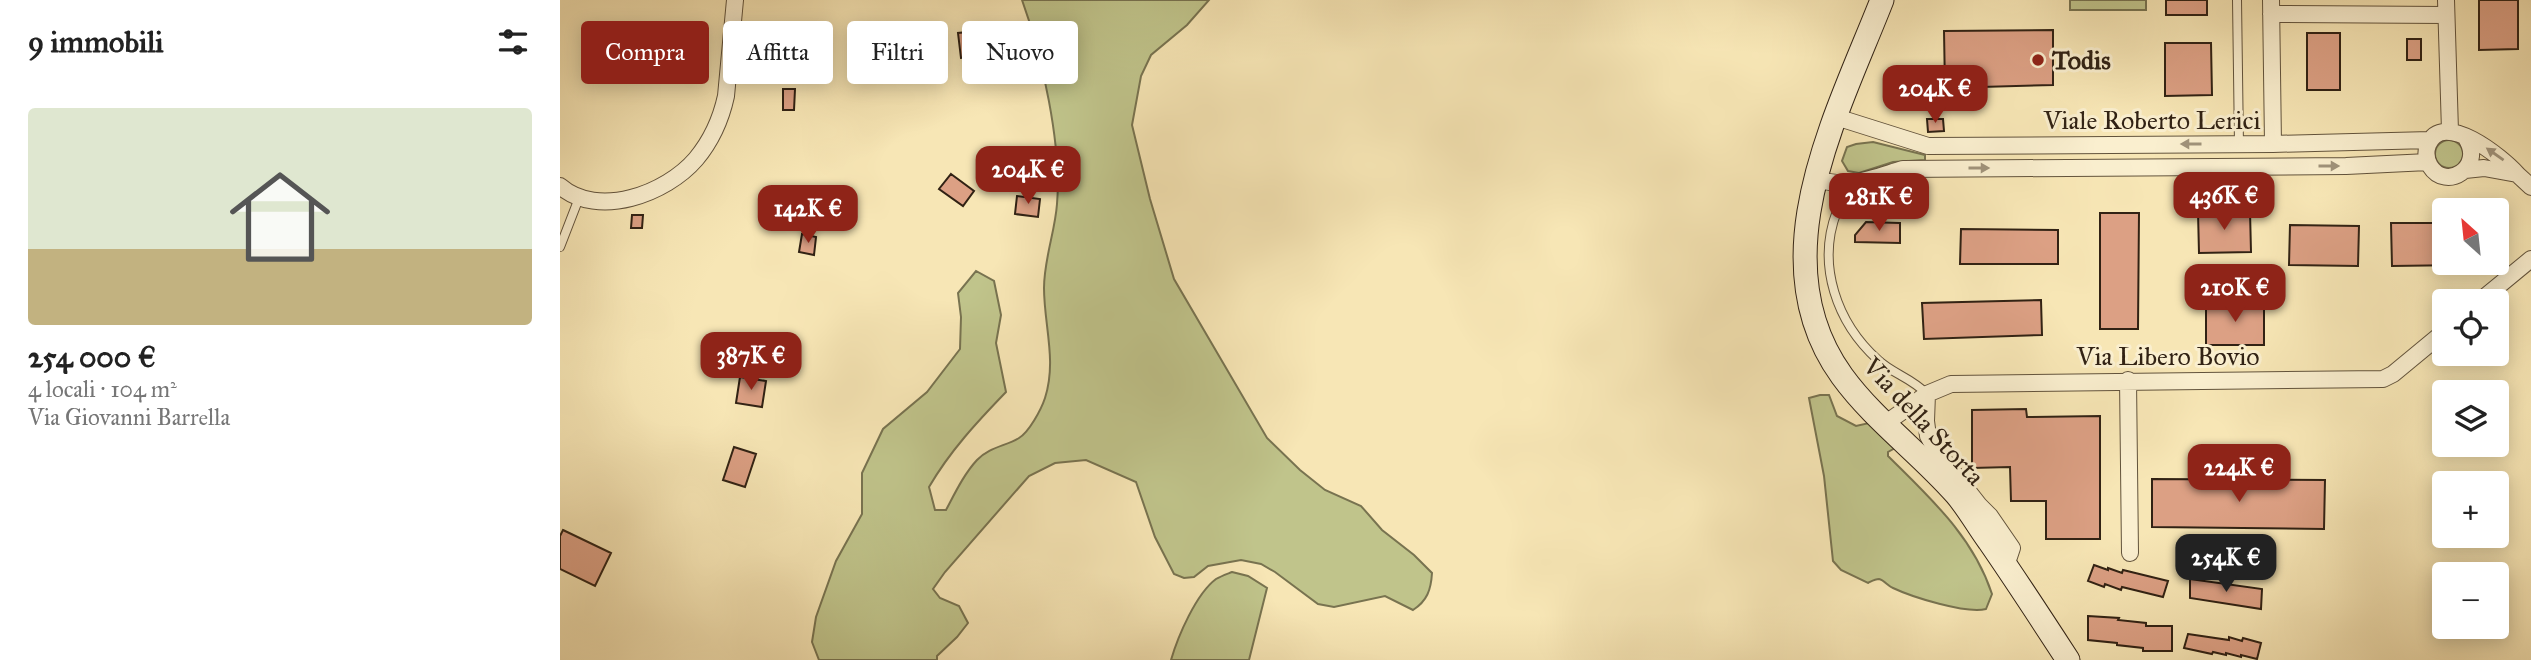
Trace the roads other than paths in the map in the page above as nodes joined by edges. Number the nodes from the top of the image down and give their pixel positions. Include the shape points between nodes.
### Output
1 (735, 0) edge
2 (1882, 0) edge
3 (2237, 0) edge
4 (2271, 7) edge
5 (2446, 7) edge
6 (1836, 117) junction
7 (2450, 131) junction
8 (2466, 138) junction
9 (2430, 141) junction
10 (2273, 144) junction
11 (2238, 145) junction
12 (2428, 162) junction
13 (2465, 170) junction
14 (2517, 174) junction
15 (1816, 179) junction
16 (1855, 184) junction
17 (560, 186) edge
18 (2531, 187) edge
19 (579, 198) junction
20 (560, 247) edge
21 (2531, 259) edge
22 (2495, 289) edge
23 (2432, 342) edge
24 (2128, 380) junction
25 (1927, 394) junction
26 (1886, 423) junction
27 (2130, 553) dead end
28 (2006, 566) junction
29 (2068, 660) edge

1 - 19 street via 726,96 712,136 697,159 671,181 639,195 607,201
2 - 6 main road, Via della Storta
3 - 11 lane
4 - 5 street
4 - 10 street
5 - 7 street
11 -> 6 street, Viale Roberto Lerici via 1928,146
6 - 15 main road, Via della Storta
7 - 8 street
7 - 9 street
8 - 13 street via 2472,154
14 -> 8 street via 2483,145
9 - 10 street, Viale Roberto Lerici
9 - 12 street
10 - 11 street, Viale Roberto Lerici
12 - 13 street via 2432,170 2449,177
16 -> 12 street, Viale Roberto Lerici via 1903,169
13 - 14 street
14 - 18 street
15 - 16 street, Viale Roberto Lerici
15 - 26 main road, Via della Storta via 1804,240 1809,306 1841,374
16 - 25 lane via 1838,210 1830,238 1834,295 1860,342 1881,363 1914,381
17 - 19 street
19 - 20 lane
21 - 22 street
23 - 24 street, Via Libero Bovio via 2383,379
24 - 25 street, Via Libero Bovio via 1951,384
24 - 27 street
25 - 26 street, Via Libero Bovio
25 - 28 street via 1928,436 2012,548
26 - 28 main road, Via della Storta via 1957,495
28 - 29 main road, Via della Storta

